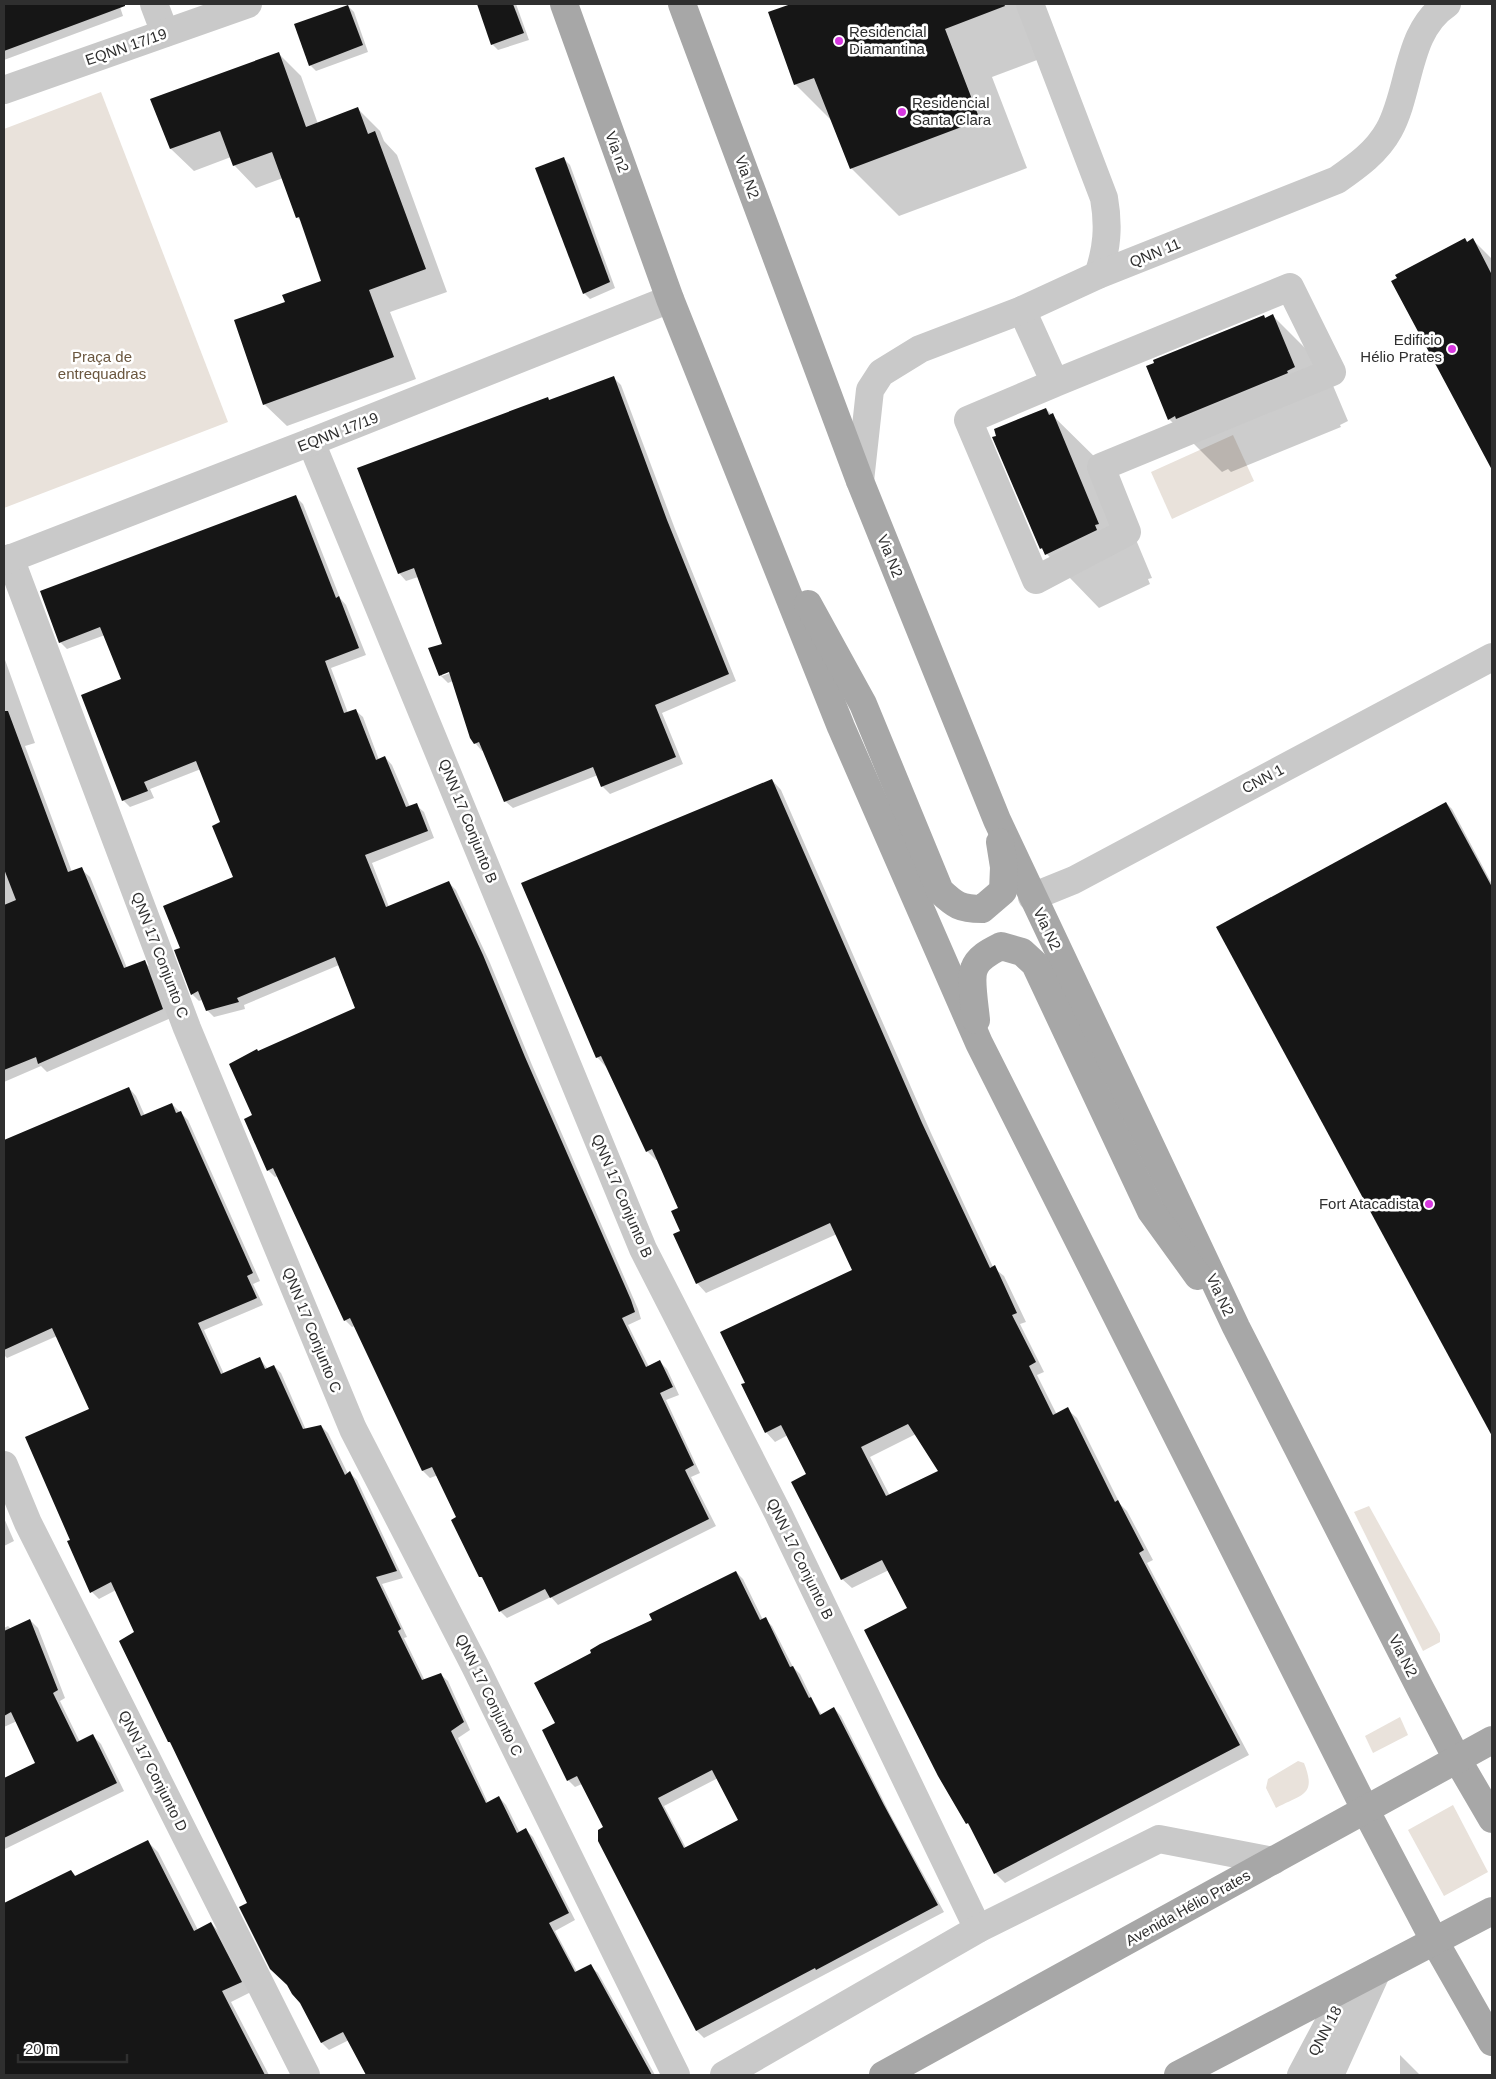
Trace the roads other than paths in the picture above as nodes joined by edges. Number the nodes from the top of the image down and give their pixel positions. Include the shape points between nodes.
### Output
1 (154, 4) edge
2 (248, 4) edge
3 (564, 4) edge
4 (682, 4) edge
5 (1030, 4) edge
6 (1448, 4) edge
7 (165, 33) junction
8 (4, 90) edge
9 (1098, 275) junction
10 (670, 300) junction
11 (1022, 310) junction
12 (1055, 383) junction
13 (312, 442) junction
14 (860, 481) junction
15 (749, 497) junction
16 (7, 559) edge
17 (1492, 657) edge
18 (997, 820) junction
19 (1032, 897) junction
20 (979, 1043) junction
21 (1236, 1327) junction
22 (4, 1465) edge
23 (1492, 1740) edge
24 (1457, 1759) junction
25 (1366, 1811) junction
26 (1492, 1819) edge
27 (1273, 1861) junction
28 (1492, 1911) edge
29 (978, 1929) junction
30 (1434, 1942) junction
31 (1377, 1971) junction
32 (1348, 1987) junction
33 (1492, 2042) edge
34 (306, 2075) edge
35 (676, 2075) edge
36 (724, 2075) edge
37 (883, 2075) edge
38 (1178, 2075) edge
39 (1301, 2075) edge
40 (1330, 2075) edge

1 - 7 street
2 - 7 street, EQNN 17/19
3 - 10 main road, Via n2
4 - 14 main road, Via N2
5 - 9 street via 1104,198 1108,232
6 - 9 street, QNN 11 via 1429,21 1419,36 1389,131 1357,166 1337,180
7 - 8 street, EQNN 17/19
9 - 11 street, QNN 11
10 - 13 street, EQNN 17/19
10 - 15 main road
11 - 12 street
11 - 14 street, QNN 11 via 920,349 881,373 870,390
12 - 12 street via 1290,287 1332,372 1101,467 1127,532 1036,580 968,420
13 - 16 street, EQNN 17/19
13 - 29 street, QNN 17 Conjunto B via 643,1249 778,1513
14 - 18 main road, Via N2
15 - 18 main road via 863,704 940,891 955,905 982,909 1003,891 1004,867
15 - 20 main road via 841,727
16 - 35 street, QNN 17 Conjunto C via 187,1028 353,1429 475,1666
17 - 19 street, CNN 1 via 1074,880
18 - 19 main road, Via N2
19 - 21 main road, Via N2
20 - 21 main road via 974,969 985,954 1001,946 1022,952 1035,964 1151,1211
20 - 25 main road
21 - 24 main road, Via N2
22 - 34 street, QNN 17 Conjunto D via 28,1522
23 - 24 main road, Avenida Hélio Prates
24 - 25 main road, Avenida Hélio Prates
24 - 26 main road, Via N2
25 - 27 main road, Avenida Hélio Prates
25 - 30 main road
27 - 29 street via 1159,1838
27 - 37 main road, Avenida Hélio Prates
28 - 30 main road
29 - 36 street
30 - 31 main road
30 - 33 main road
31 - 32 main road
31 - 40 street
32 - 38 main road
32 - 39 street, QNN 18

